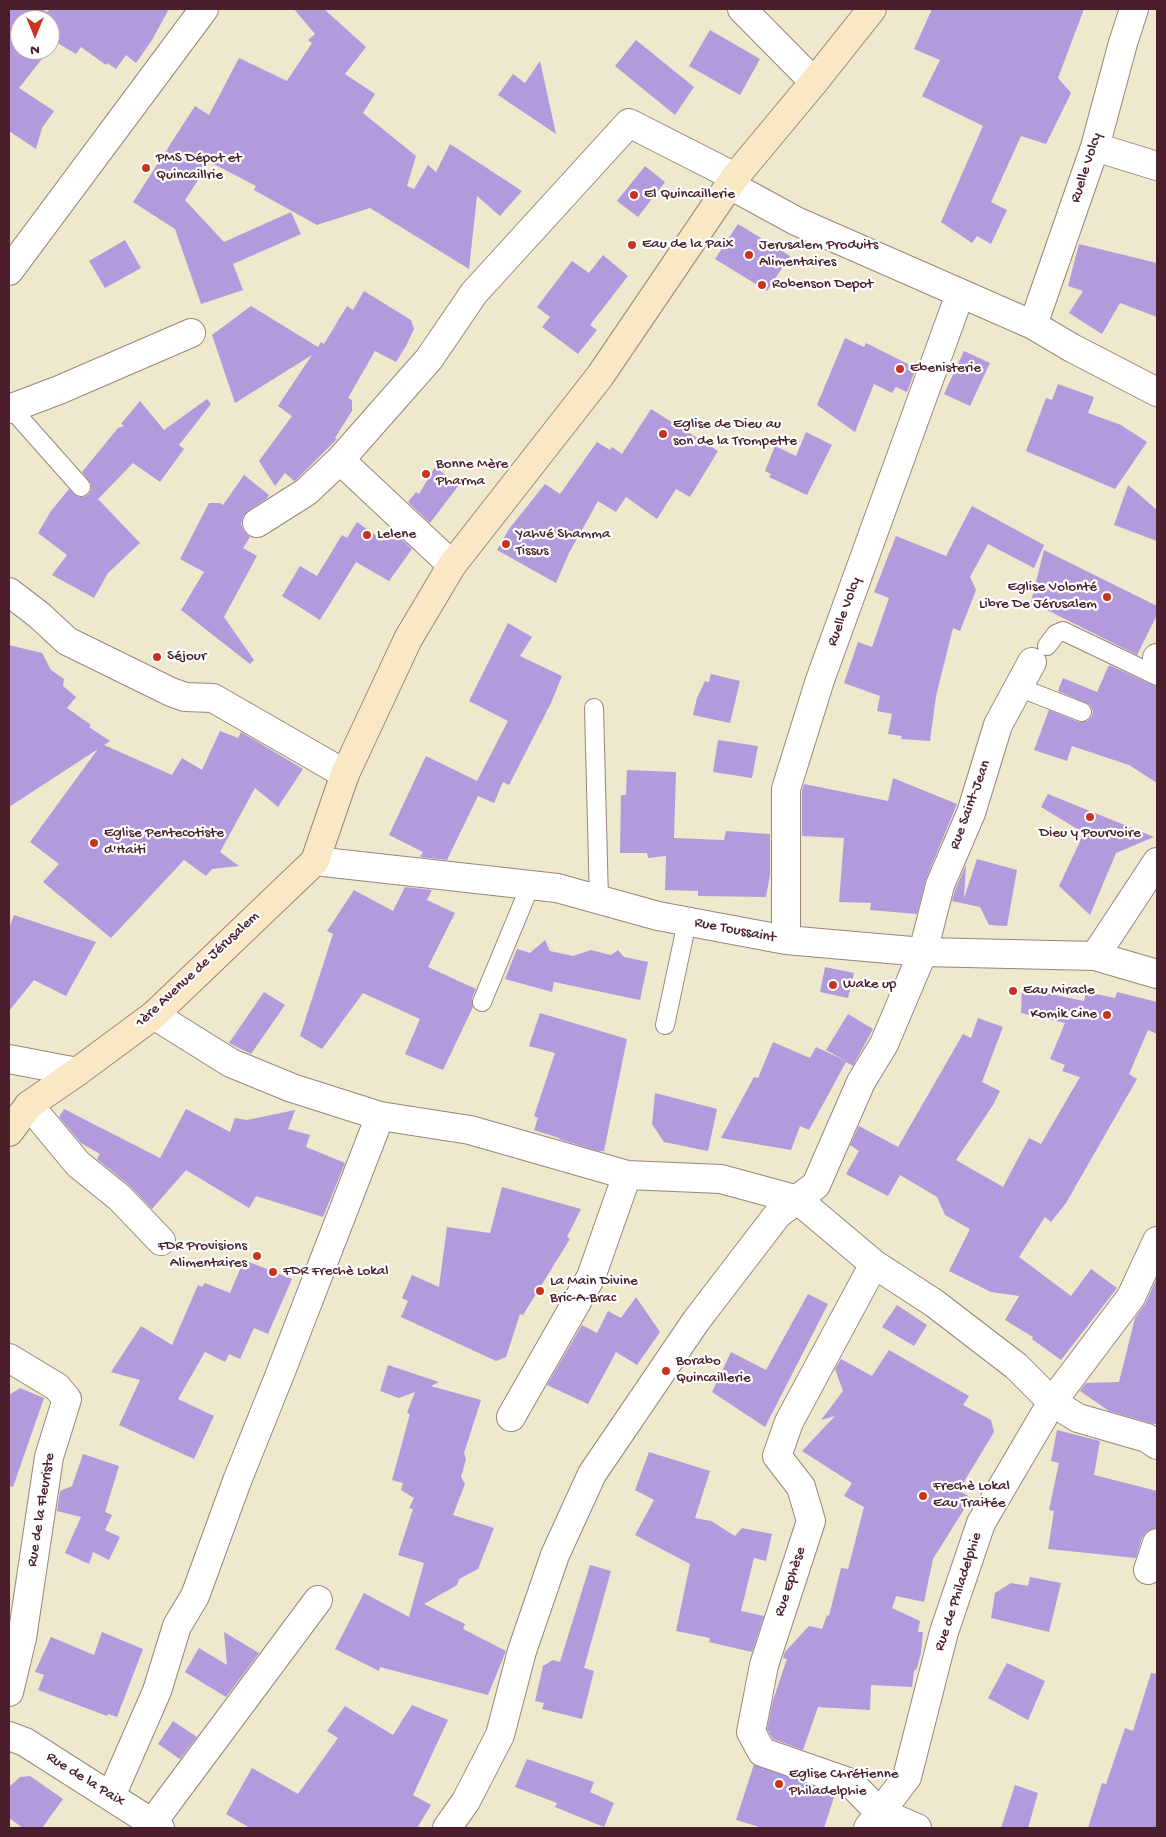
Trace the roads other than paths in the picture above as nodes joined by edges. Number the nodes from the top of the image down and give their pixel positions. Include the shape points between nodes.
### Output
1 (204, 9) edge
2 (742, 9) edge
3 (872, 9) edge
4 (1134, 9) edge
5 (814, 82) junction
6 (1095, 147) junction
7 (1157, 166) edge
8 (732, 181) junction
9 (9, 271) edge
10 (960, 294) junction
11 (1033, 325) junction
12 (191, 334) dead end
13 (1157, 392) edge
14 (10, 408) edge
15 (340, 460) junction
16 (81, 487) dead end
17 (257, 523) dead end
18 (452, 565) junction
19 (9, 592) edge
20 (1039, 654) joint
21 (1157, 676) edge
22 (1018, 687) junction
23 (594, 708) dead end
24 (1082, 712) dead end
25 (345, 774) junction
26 (315, 861) junction
27 (1157, 862) edge
28 (530, 886) junction
29 (598, 900) junction
30 (687, 922) junction
31 (786, 940) junction
32 (923, 952) junction
33 (1095, 956) junction
34 (1157, 974) edge
35 (482, 1002) dead end
36 (154, 1014) junction
37 (665, 1025) dead end
38 (9, 1059) edge
39 (77, 1072) junction
40 (29, 1105) junction
41 (380, 1116) junction
42 (9, 1132) edge
43 (627, 1175) junction
44 (798, 1200) junction
45 (1157, 1240) edge
46 (161, 1241) dead end
47 (874, 1264) junction
48 (9, 1358) edge
49 (1052, 1402) junction
50 (511, 1417) dead end
51 (1157, 1445) edge
52 (1157, 1543) edge
53 (1148, 1570) dead end
54 (318, 1600) dead end
55 (9, 1692) edge
56 (9, 1736) edge
57 (111, 1796) junction
58 (874, 1820) edge
59 (156, 1826) edge
60 (447, 1828) edge
61 (917, 1828) edge

1 - 9 street
2 - 5 street
3 - 5 street
4 - 6 street, Ruelle Volcy
5 - 8 street
6 - 7 street
6 - 11 street, Ruelle Volcy
8 - 10 street via 796,222
8 - 15 street via 629,123 474,293 428,360
8 - 18 street via 600,376
10 - 11 street
10 - 31 street, Ruelle Volcy via 823,671 786,789
11 - 13 street
12 - 14 street
14 - 16 lane
15 - 17 street via 306,492
15 - 18 street
18 - 25 street via 408,639
19 - 25 street via 67,641 172,692 214,698
20 - 21 lane via 1056,634 1063,631
20 - 22 street, Rue Saint-Jean
22 - 24 lane
22 - 32 street, Rue Saint-Jean via 998,725 971,813 940,885
23 - 29 lane
25 - 26 street
26 - 28 street, Rue Toussaint
26 - 36 street, 1ère Avenue de Jérusalem
27 - 33 street
28 - 29 street, Rue Toussaint via 556,888
28 - 35 lane
29 - 30 street, Rue Toussaint
30 - 31 street, Rue Toussaint
30 - 37 lane
31 - 32 street, Rue Toussaint
32 - 33 street, Rue Toussaint
32 - 44 street, Rue Saint-Jean via 884,1044 861,1082 816,1185
33 - 34 street, Rue Toussaint
36 - 39 street, 1ère Avenue de Jérusalem
36 - 41 street via 231,1063 292,1088
38 - 39 street
39 - 40 street, 1ère Avenue de Jérusalem
40 - 42 street, 1ère Avenue de Jérusalem
40 - 46 street via 78,1164 120,1198
41 - 43 street via 470,1130
41 - 57 street via 195,1596 177,1626 157,1691
43 - 44 street via 722,1178
43 - 50 street via 591,1277
44 - 47 street
44 - 60 street, Rue Saint-Jean via 778,1214 696,1321 592,1474 555,1555 522,1651 500,1735 466,1801
45 - 49 street, Rue de Philadelphie via 1131,1297
47 - 49 street via 934,1303 1016,1366
47 - 58 street, Rue Ephèse via 789,1422 777,1456 801,1487 810,1522 764,1665 751,1732 762,1752 851,1783
48 - 55 street, Rue de la Fleuriste via 57,1387 67,1399 48,1457 22,1638
49 - 51 street via 1078,1418 1147,1438
49 - 58 street, Rue de Philadelphie via 981,1523 944,1632 907,1777
52 - 53 street
54 - 59 street
56 - 57 street, Rue de la Paix via 25,1742
57 - 59 street, Rue de la Paix
58 - 61 street, Rue Ephèse

